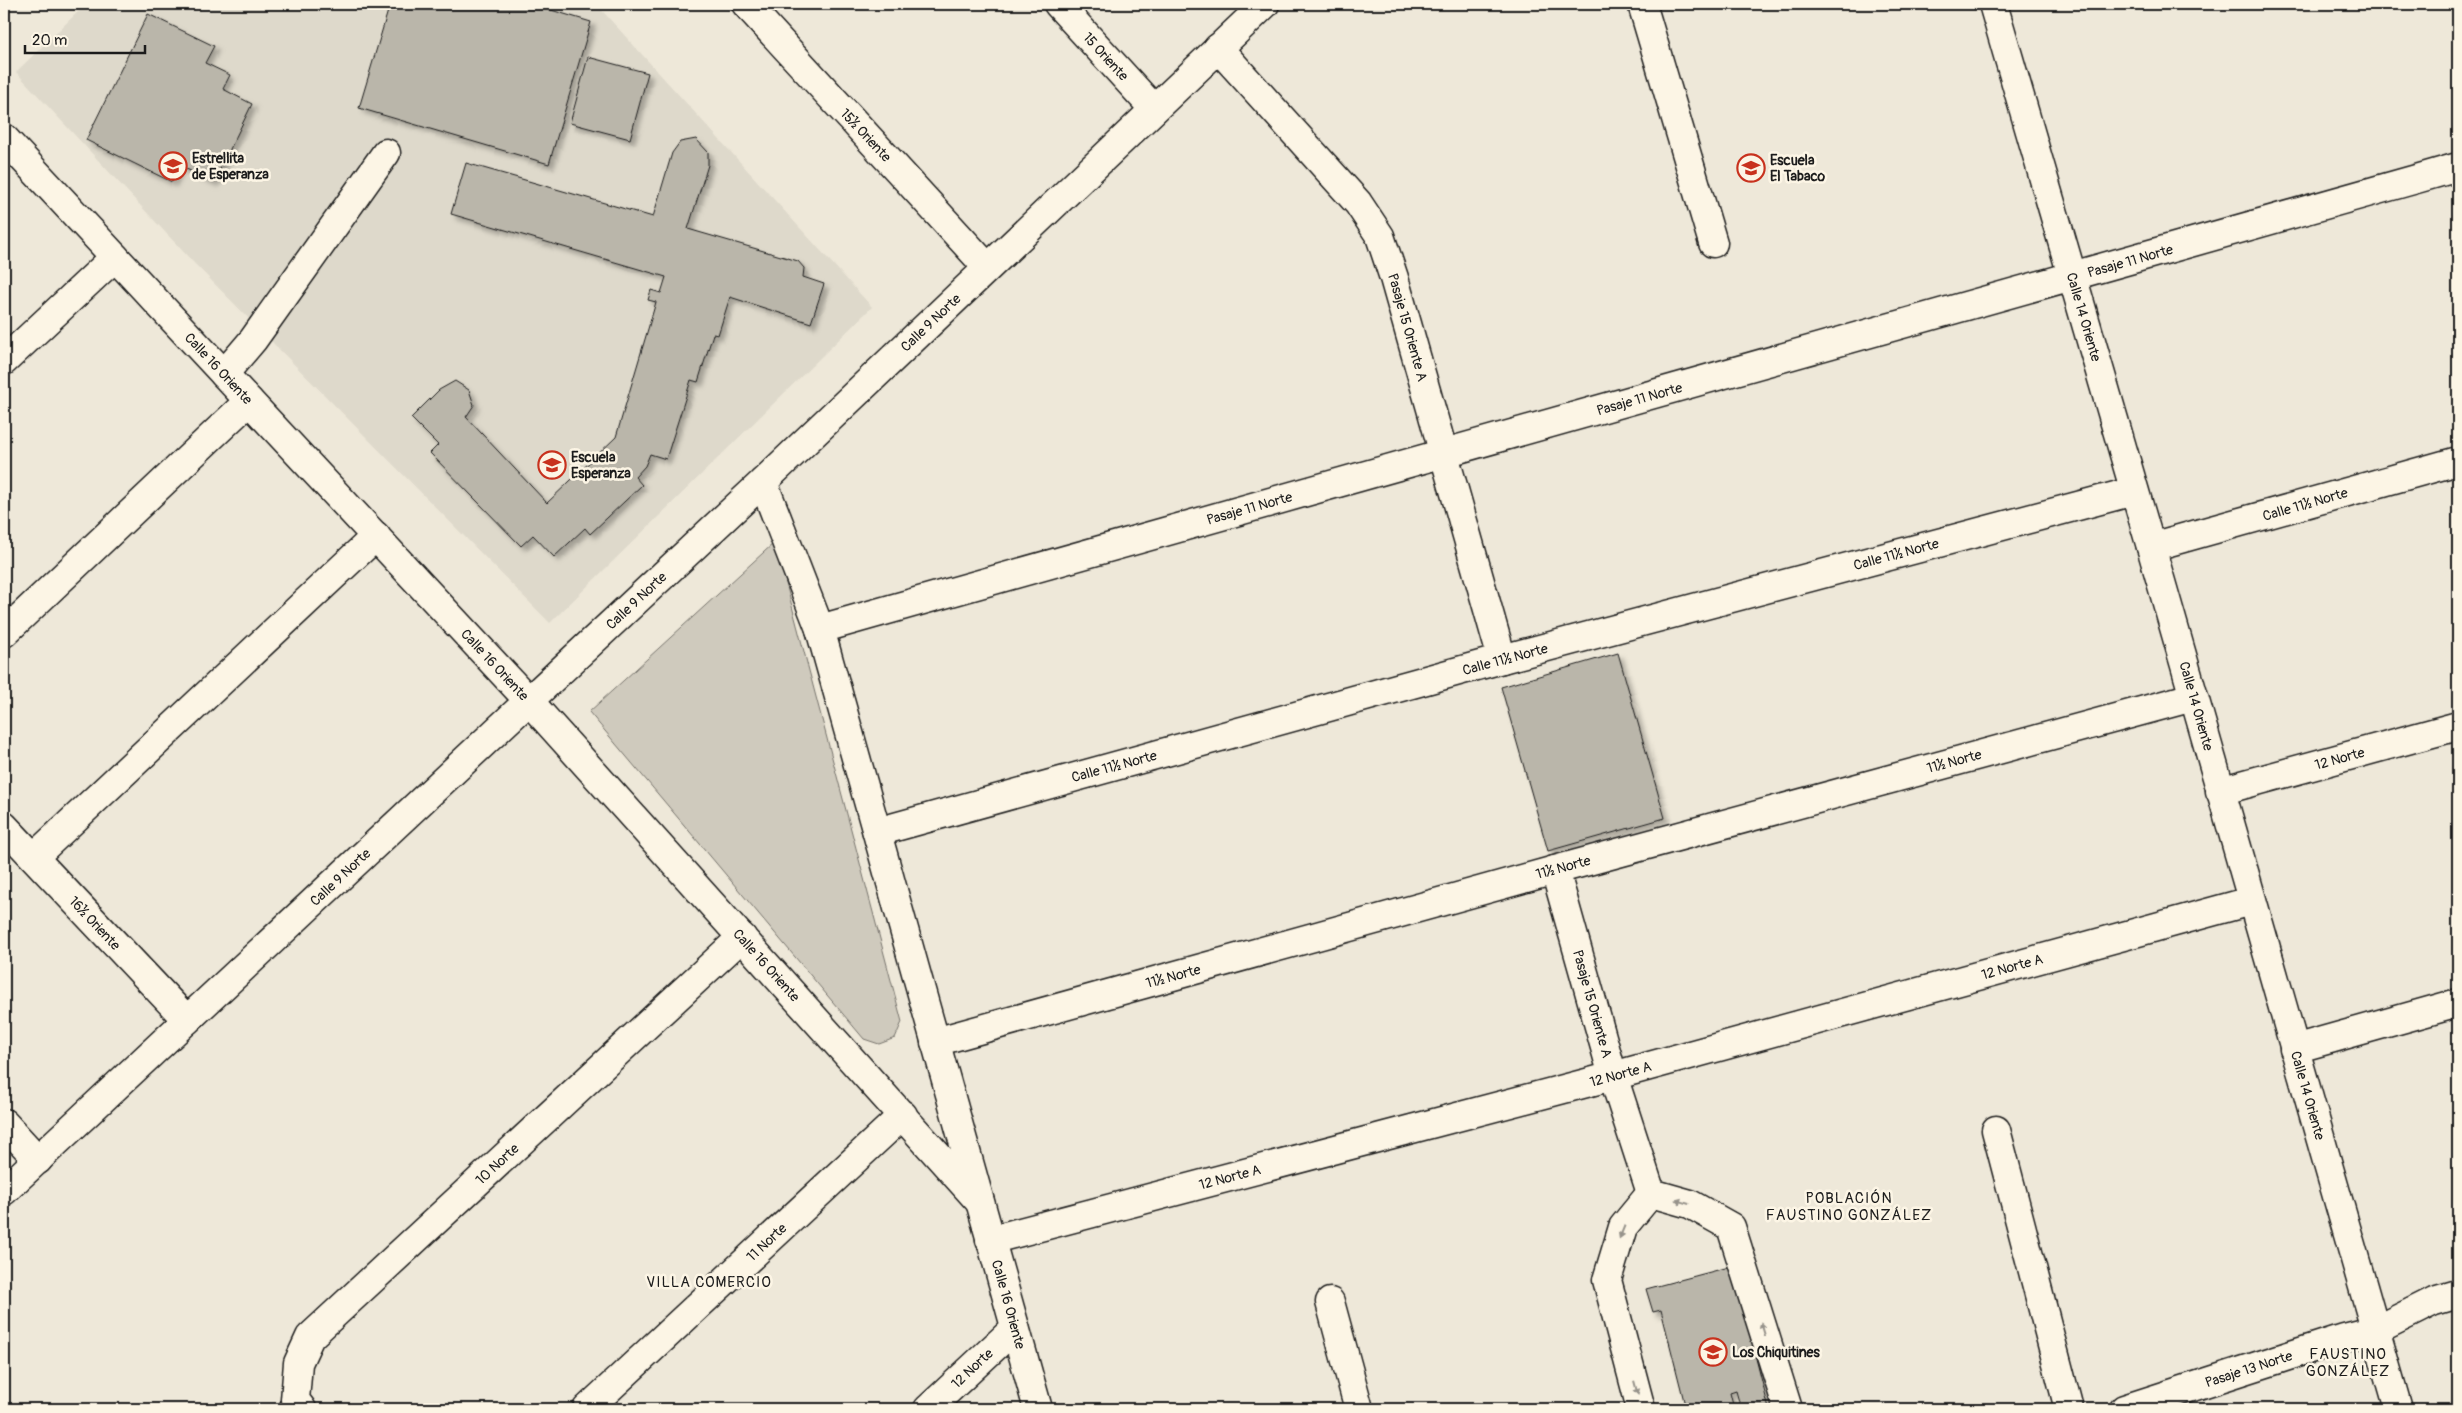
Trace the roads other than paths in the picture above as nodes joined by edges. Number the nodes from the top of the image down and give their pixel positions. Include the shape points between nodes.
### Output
1 (746, 4) edge
2 (1058, 4) edge
3 (1264, 4) edge
4 (1642, 4) edge
5 (1993, 4) edge
6 (1218, 48) junction
7 (1154, 109) junction
8 (4, 138) edge
9 (386, 153) dead end
10 (2458, 167) edge
11 (1713, 243) dead end
12 (115, 256) junction
13 (987, 267) junction
14 (2072, 278) junction
15 (4, 361) edge
16 (224, 374) junction
17 (249, 401) junction
18 (1443, 452) junction
19 (2458, 461) edge
20 (763, 482) junction
21 (2134, 491) junction
22 (376, 536) junction
23 (2151, 547) junction
24 (820, 629) junction
25 (4, 634) edge
26 (1502, 659) junction
27 (2193, 697) junction
28 (529, 701) junction
29 (2458, 726) edge
30 (2220, 791) junction
31 (4, 826) edge
32 (877, 832) junction
33 (34, 857) junction
34 (1555, 870) junction
35 (2252, 901) junction
36 (742, 937) junction
37 (2458, 1003) edge
38 (186, 1020) junction
39 (935, 1042) junction
40 (2294, 1049) junction
41 (1613, 1076) junction
42 (903, 1116) junction
43 (4, 1123) edge
44 (1996, 1130) dead end
45 (38, 1160) junction
46 (4, 1191) edge
47 (1651, 1193) junction
48 (978, 1200) junction
49 (990, 1240) junction
50 (2458, 1294) edge
51 (1330, 1302) dead end
52 (1015, 1328) junction
53 (2376, 1330) junction
54 (302, 1409) edge
55 (587, 1409) edge
56 (928, 1409) edge
57 (1038, 1409) edge
58 (1358, 1409) edge
59 (1641, 1409) edge
60 (1788, 1409) edge
61 (2069, 1409) edge
62 (2124, 1409) edge
63 (2398, 1409) edge

1 - 13 street, 15½ Oriente
2 - 7 street, 15 Oriente
3 - 6 street, Calle 9 Norte
4 - 11 street
5 - 14 street, Calle 14 Oriente
6 - 7 street, Calle 9 Norte
6 - 18 street, Pasaje 15 Oriente A via 1358,203 1380,236
7 - 13 street, Calle 9 Norte
8 - 12 street, Calle 16 Oriente
9 - 16 street via 253,340
10 - 14 street, Pasaje 11 Norte
12 - 15 street
12 - 16 street, Calle 16 Oriente
13 - 20 street, Calle 9 Norte
14 - 18 street, Pasaje 11 Norte
14 - 21 street, Calle 14 Oriente
16 - 17 street, Calle 16 Oriente
17 - 22 street, Calle 16 Oriente
17 - 25 street
18 - 24 street, Pasaje 11 Norte
18 - 26 street, Pasaje 15 Oriente A
19 - 23 street, Calle 11½ Norte
20 - 24 street, Calle 16 Oriente
20 - 28 street, Calle 9 Norte
21 - 23 street, Calle 14 Oriente
21 - 26 street, Calle 11½ Norte
22 - 28 street, Calle 16 Oriente
22 - 33 street
23 - 27 street, Calle 14 Oriente
24 - 32 street, Calle 16 Oriente
26 - 32 street, Calle 11½ Norte
27 - 30 street, Calle 14 Oriente
27 - 34 street, 11½ Norte
28 - 36 street, Calle 16 Oriente
28 - 38 street, Calle 9 Norte
29 - 30 street, 12 Norte
30 - 35 street, Calle 14 Oriente
31 - 33 street, 16½ Oriente
32 - 39 street, Calle 16 Oriente
33 - 38 street, 16½ Oriente
34 - 39 street, 11½ Norte
34 - 41 street, Pasaje 15 Oriente A
35 - 40 street, Calle 14 Oriente
35 - 41 street, 12 Norte A
36 - 42 street, Calle 16 Oriente
36 - 54 street, 10 Norte via 310,1337 298,1363 295,1400
37 - 40 street
38 - 45 street, Calle 9 Norte
39 - 48 street, Calle 16 Oriente
40 - 53 street, Calle 14 Oriente
41 - 47 street, Pasaje 15 Oriente A
41 - 49 street, 12 Norte A
42 - 48 street, Calle 16 Oriente
42 - 55 street, 11 Norte
43 - 45 street
44 - 61 street
45 - 46 street, Calle 9 Norte
47 -> 59 street via 1623,1227 1607,1280
60 -> 47 street via 1731,1227 1690,1204
48 - 49 street, Calle 16 Oriente
49 - 52 street, Calle 16 Oriente
50 - 53 street, Pasaje 13 Norte via 2434,1301
51 - 58 street
52 - 56 street, 12 Norte
52 - 57 street, Calle 16 Oriente
53 - 62 street, Pasaje 13 Norte
53 - 63 street, Calle 14 Oriente

